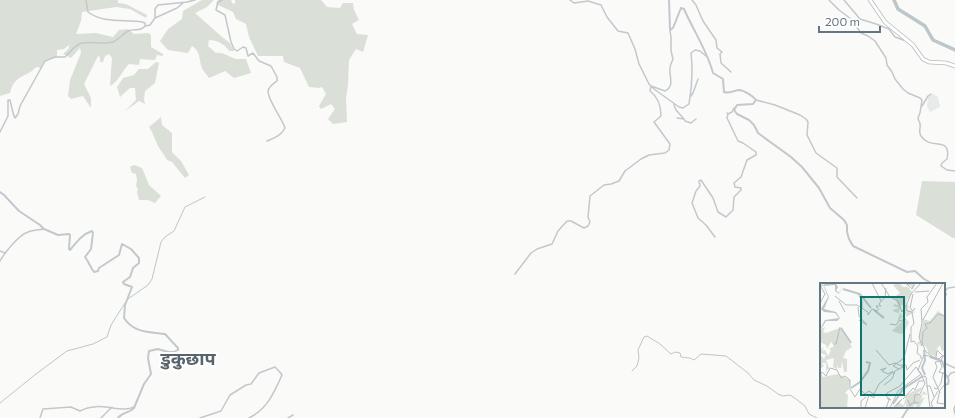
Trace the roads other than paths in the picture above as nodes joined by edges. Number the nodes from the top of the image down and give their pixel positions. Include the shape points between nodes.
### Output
1 (86, 0) edge
2 (195, 0) edge
3 (222, 0) edge
4 (570, 0) edge
5 (669, 0) edge
6 (692, 0) edge
7 (829, 0) edge
8 (844, 0) edge
9 (870, 0) edge
10 (183, 2) junction
11 (155, 18) junction
12 (145, 26) junction
13 (670, 30) junction
14 (908, 42) junction
15 (706, 56) junction
16 (955, 66) edge
17 (730, 72) dead end
18 (698, 79) dead end
19 (651, 86) junction
20 (931, 94) dead end
21 (691, 96) junction
22 (756, 100) junction
23 (674, 104) junction
24 (737, 106) junction
25 (921, 107) junction
26 (677, 118) dead end
27 (684, 119) junction
28 (696, 119) dead end
29 (0, 132) edge
30 (267, 141) dead end
31 (955, 171) edge
32 (0, 192) edge
33 (856, 198) dead end
34 (44, 229) junction
35 (715, 237) dead end
36 (0, 252) edge
37 (5, 253) junction
38 (0, 261) edge
39 (515, 274) dead end
40 (933, 283) edge
41 (955, 287) edge
42 (945, 291) edge
43 (945, 363) edge
44 (955, 368) edge
45 (955, 372) edge
46 (945, 374) edge
47 (948, 377) junction
48 (945, 384) edge
49 (955, 406) edge
50 (112, 407) junction
51 (134, 407) junction
52 (908, 408) edge
53 (955, 414) edge
54 (293, 415) dead end
55 (40, 418) edge
56 (101, 418) edge
57 (118, 418) edge
58 (200, 418) edge
59 (249, 418) edge
60 (288, 418) edge
61 (902, 418) edge

1 - 12 street via 88,12 96,17 142,22
2 - 10 street
3 - 30 street via 218,2 216,10 225,14 234,49 237,51 246,48 248,56 253,53 259,61 271,66 277,77 277,81 268,91 285,128 279,136
4 - 19 street via 574,3 588,1 601,5 618,31 628,33 638,64
5 - 13 street
6 - 17 street via 716,40 717,48 722,52 721,63
7 - 25 street via 851,19 861,33 875,42 886,58 895,79 908,93 922,100
8 - 14 street via 860,20 889,29 895,36
9 - 14 main road via 885,22
10 - 11 street via 177,8
10 - 11 street via 158,5 154,9
11 - 12 street via 150,26
12 - 29 street via 142,30 128,31 112,42 75,46 65,57 45,61 15,118 8,100 8,116
13 - 15 street via 681,8 684,9
13 - 19 street via 673,59 670,66 671,84 665,91
14 - 16 main road via 925,61
15 - 21 street via 695,50 690,53
15 - 22 street via 713,73 723,79 724,92 739,90
18 - 21 street
19 - 23 street
19 - 39 street via 650,91 661,106 661,116 654,122 670,144 669,150 641,159 625,171 619,181 600,187 590,196 588,226 584,228 567,221 558,231 552,244 531,253
20 - 25 street
21 - 23 street via 689,104 683,108
22 - 24 street via 753,104
22 - 33 street via 775,105 806,119 807,135 816,153 837,168 837,177
23 - 27 street
24 - 35 street via 727,118 738,141 756,152 756,155 747,160 741,177 734,183 735,187 741,190 734,197 733,210 726,217 718,212 713,198 701,180 692,203 698,218
24 - 40 street via 734,110 749,120 758,134 802,167 819,188 830,208 844,220 853,246 905,271 915,271
25 - 31 street via 918,118 921,137 929,143 944,145 949,151 941,166
26 - 27 street
27 - 28 street via 691,122
32 - 34 street via 19,211
34 - 37 street via 27,232
34 - 51 street via 58,235 69,234 70,250 81,237 92,231 91,249 85,257 94,272 119,255 122,244 139,258 140,262 133,268 130,277 123,282 132,287 123,316 128,324 140,332 165,334 178,349 176,352 158,349 149,352 151,374
36 - 37 street
37 - 38 street
41 - 42 street
43 - 44 street
45 - 47 street
46 - 47 street
47 - 48 street
49 - 53 street
50 - 51 street
50 - 55 street via 103,405 80,410 71,407 44,409
50 - 56 street
51 - 57 street
52 - 61 street
54 - 60 street
58 - 59 street via 221,411 230,395 252,384 259,373 275,367 282,376 275,391 265,406

